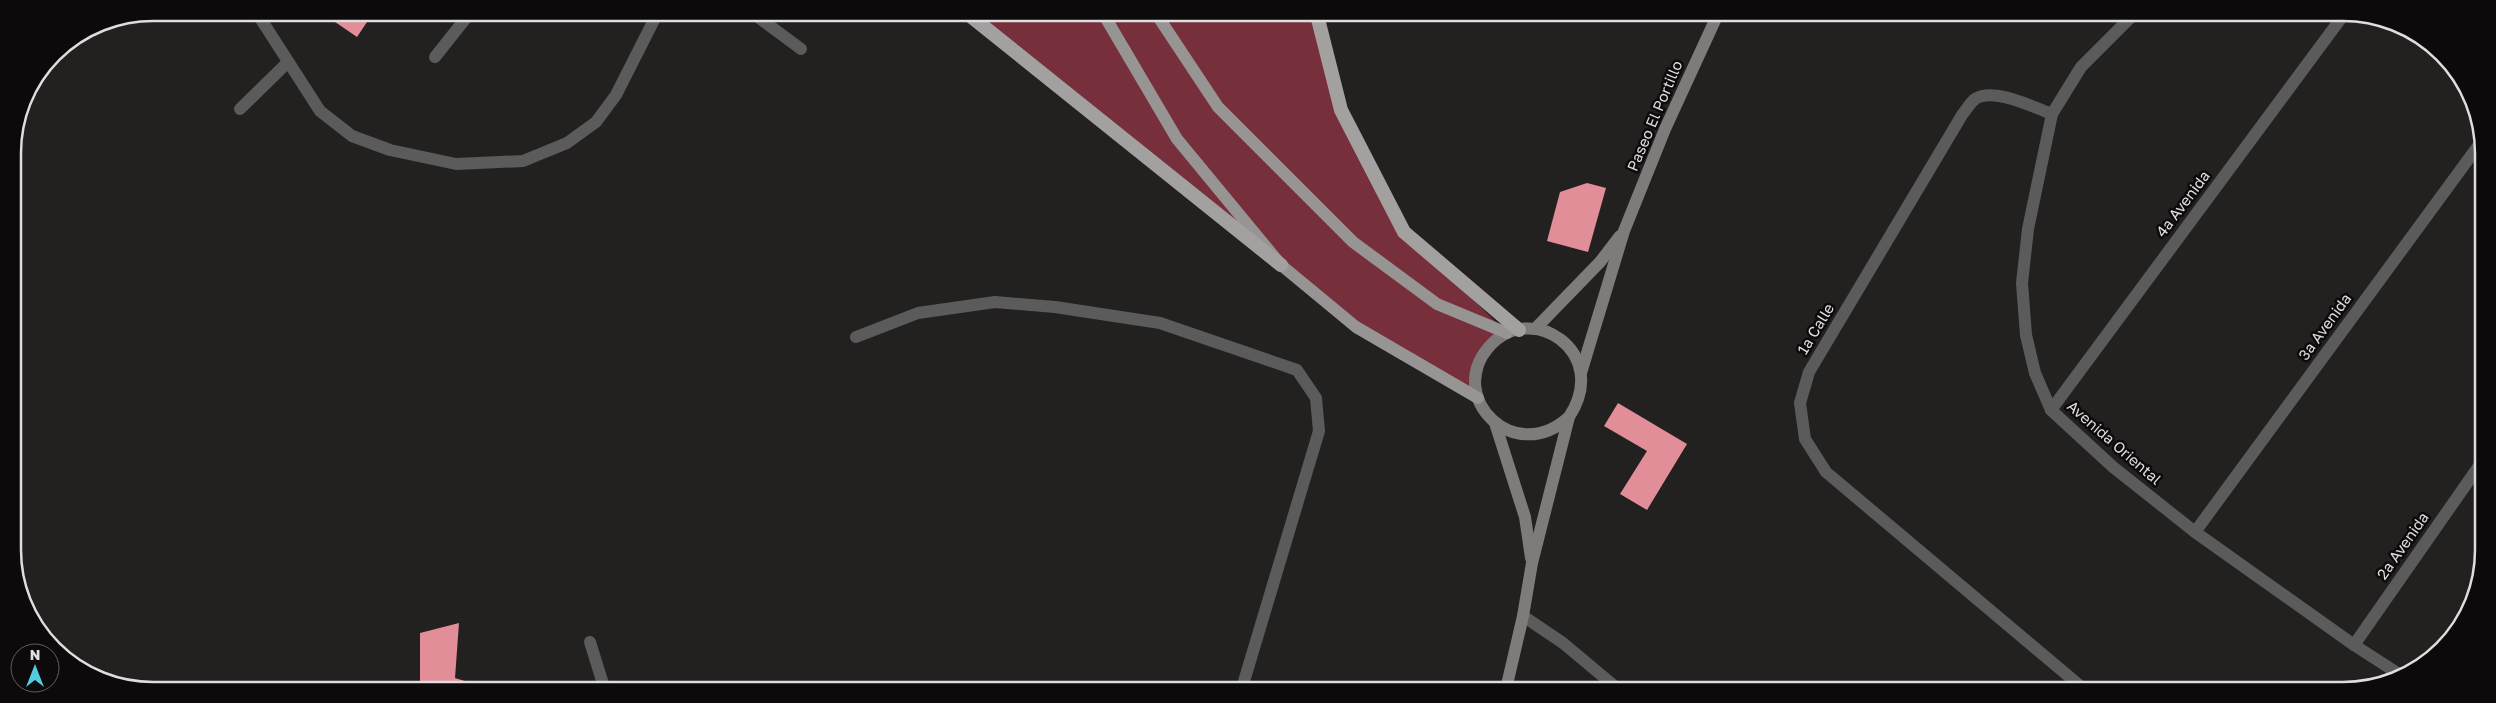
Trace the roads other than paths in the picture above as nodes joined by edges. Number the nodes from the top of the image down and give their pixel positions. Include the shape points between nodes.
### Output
1 (1319, 21) edge
2 (1714, 21) edge
3 (2127, 21) edge
4 (2339, 21) edge
5 (263, 22) edge
6 (463, 22) edge
7 (653, 22) edge
8 (764, 22) edge
9 (978, 22) edge
10 (1108, 22) edge
11 (1161, 22) edge
12 (801, 49) dead end
13 (435, 57) dead end
14 (288, 62) junction
15 (240, 109) dead end
16 (2052, 114) junction
17 (2475, 150) edge
18 (1624, 230) junction
19 (1281, 264) junction
20 (1535, 329) junction
21 (1513, 331) junction
22 (856, 337) dead end
23 (1581, 373) junction
24 (1478, 398) junction
25 (2051, 410) junction
26 (1569, 417) junction
27 (1495, 423) junction
28 (2475, 472) edge
29 (2195, 532) junction
30 (1532, 562) junction
31 (1523, 616) junction
32 (590, 642) dead end
33 (2354, 645) junction
34 (2395, 671) edge
35 (1508, 681) edge
36 (1609, 681) edge
37 (2074, 681) edge
38 (602, 682) edge
39 (1244, 682) edge

1 - 21 highway via 1341,110 1404,232
2 - 18 main road, Paseo El Portillo
3 - 16 street via 2081,67
4 - 25 street, 4a Avenida
5 - 14 street
6 - 13 street
7 - 14 street via 616,95 596,122 567,143 523,161 456,164 390,150 352,136 320,110
8 - 12 street
9 - 19 highway
10 - 19 main road via 1177,139
11 - 21 main road via 1218,107 1353,242 1437,304
14 - 15 street
16 - 25 street, Avenida Oriental via 2028,229 2022,283 2026,335 2035,373
16 - 37 street, 1a Calle via 2002,96 1987,95 1975,99 1962,115 1809,372 1800,403 1805,439 1826,472
17 - 29 street, 3a Avenida
18 - 20 main road, Paseo El Portillo via 1600,262
18 - 23 main road, Paseo El Portillo
19 - 24 main road via 1356,327
20 - 21 main road
20 - 23 main road via 1557,336 1566,344
21 - 24 main road via 1487,349 1480,360 1476,372
22 - 39 street via 918,313 1004,303 1056,307 1160,323 1297,370 1316,398 1319,431
23 - 26 main road via 1582,389
24 - 27 main road
25 - 29 street, Avenida Oriental via 2113,466
26 - 27 main road via 1553,429 1533,435 1513,432
26 - 30 main road
27 - 30 main road via 1525,518
28 - 33 street, 2a Avenida
29 - 33 street, Avenida Oriental
30 - 31 main road
31 - 35 main road
31 - 36 street
32 - 38 street
33 - 34 street, Avenida Oriental

